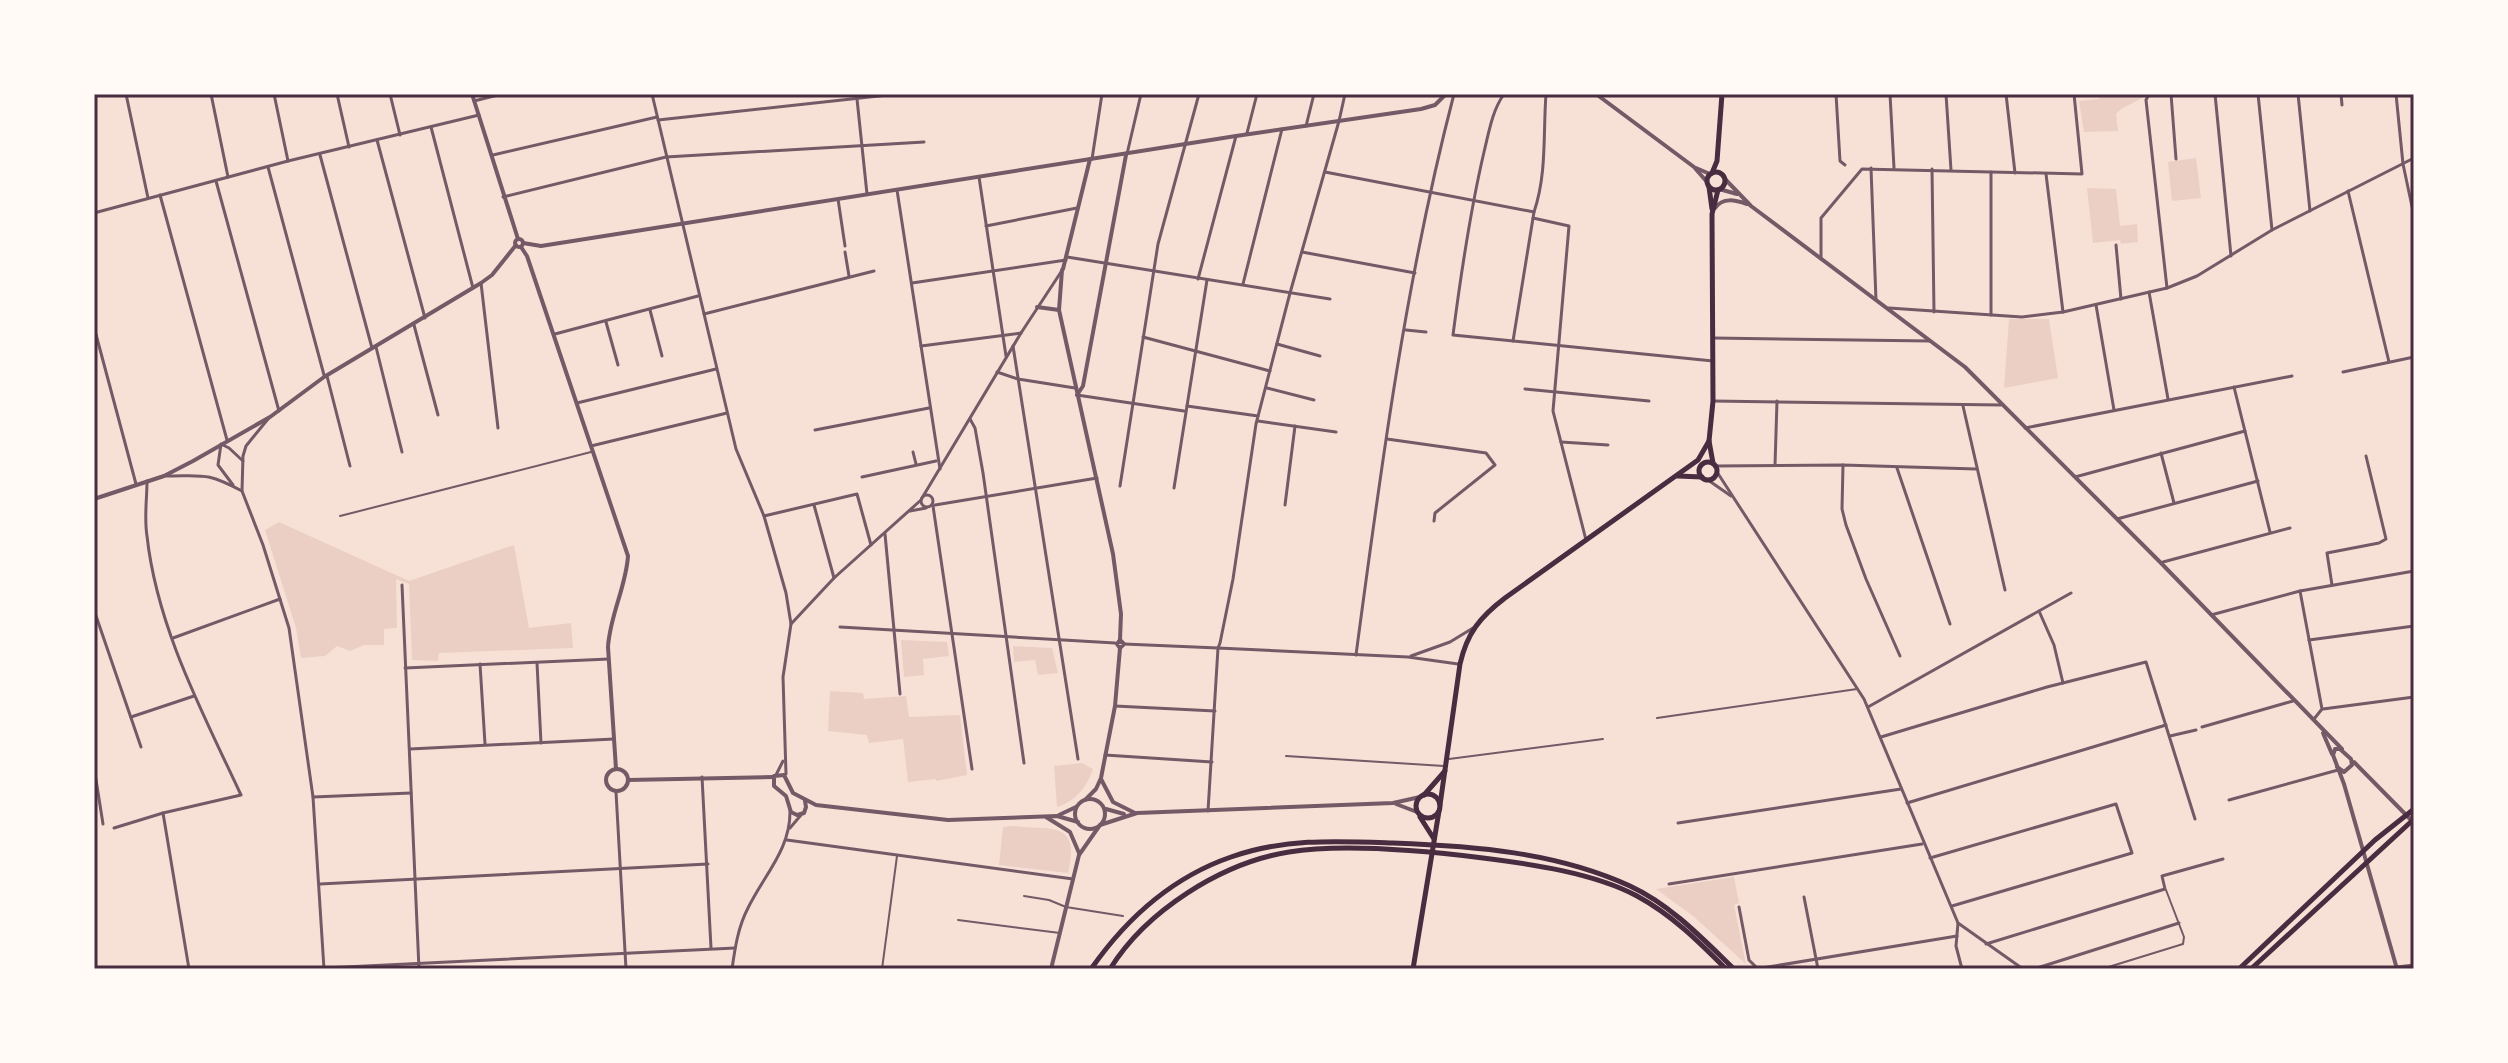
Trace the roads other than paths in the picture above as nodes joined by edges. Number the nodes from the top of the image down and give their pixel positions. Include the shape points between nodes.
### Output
1 (126, 94) edge
2 (211, 94) edge
3 (274, 94) edge
4 (337, 94) edge
5 (390, 94) edge
6 (472, 94) edge
7 (502, 94) edge
8 (652, 94) edge
9 (897, 94) edge
10 (1102, 94) edge
11 (1141, 94) edge
12 (1199, 94) edge
13 (1257, 94) edge
14 (1314, 94) edge
15 (1345, 94) edge
16 (1446, 94) edge
17 (1454, 94) edge
18 (1504, 94) edge
19 (1546, 94) edge
20 (1596, 94) edge
21 (1722, 94) edge
22 (1836, 94) edge
23 (1890, 94) edge
24 (1946, 94) edge
25 (2006, 94) edge
26 (2074, 94) edge
27 (2149, 94) edge
28 (2215, 94) edge
29 (2258, 94) edge
30 (2298, 94) edge
31 (2341, 94) edge
32 (2396, 94) edge
33 (2170, 95) edge
34 (857, 98) junction
35 (474, 101) junction
36 (2342, 105) dead end
37 (479, 115) junction
38 (657, 118) junction
39 (1339, 121) junction
40 (1306, 126) junction
41 (431, 127) junction
42 (1282, 129) junction
43 (1247, 134) junction
44 (400, 135) junction
45 (1236, 136) junction
46 (377, 140) junction
47 (924, 142) dead end
48 (1185, 145) junction
49 (862, 146) junction
50 (349, 147) junction
51 (320, 154) junction
52 (1127, 154) junction
53 (491, 156) junction
54 (666, 157) junction
55 (2414, 158) edge
56 (1091, 159) junction
57 (2176, 159) dead end
58 (288, 161) junction
59 (1717, 161) junction
60 (2403, 164) junction
61 (1845, 165) dead end
62 (268, 167) junction
63 (1694, 167) junction
64 (1871, 168) junction
65 (1894, 168) junction
66 (1932, 169) junction
67 (1951, 170) junction
68 (1325, 172) junction
69 (1991, 172) junction
70 (2015, 173) junction
71 (1711, 174) junction
72 (2046, 174) junction
73 (228, 177) junction
74 (979, 177) junction
75 (1723, 177) junction
76 (216, 181) junction
77 (1708, 185) junction
78 (897, 190) junction
79 (1719, 190) junction
80 (1432, 191) junction
81 (2348, 191) junction
82 (867, 194) junction
83 (160, 195) junction
84 (1740, 195) junction
85 (503, 197) junction
86 (148, 198) junction
87 (838, 199) junction
88 (1473, 199) junction
89 (1751, 206) junction
90 (1079, 208) junction
91 (2310, 211) junction
92 (1534, 212) junction
93 (1712, 212) junction
94 (94, 213) edge
95 (2414, 216) edge
96 (1533, 218) junction
97 (682, 223) junction
98 (986, 226) junction
99 (2272, 230) junction
100 (520, 244) junction
101 (2116, 245) dead end
102 (1302, 252) junction
103 (2231, 256) junction
104 (1067, 259) junction
105 (1821, 259) junction
106 (1106, 264) junction
107 (874, 271) dead end
108 (992, 271) junction
109 (1062, 271) junction
110 (1154, 272) junction
111 (1415, 273) junction
112 (849, 276) junction
113 (1198, 279) junction
114 (1207, 280) junction
115 (481, 283) junction
116 (912, 283) junction
117 (1242, 286) junction
118 (473, 288) junction
119 (2167, 288) junction
120 (2149, 292) junction
121 (1290, 293) junction
122 (698, 296) junction
123 (1330, 299) dead end
124 (2121, 299) junction
125 (1876, 301) junction
126 (2096, 305) junction
127 (1037, 307) junction
128 (1886, 308) junction
129 (650, 309) junction
130 (1059, 310) junction
131 (1934, 312) junction
132 (2063, 312) junction
133 (703, 314) junction
134 (1991, 315) junction
135 (425, 318) junction
136 (606, 320) junction
137 (414, 325) junction
138 (94, 327) edge
139 (1405, 330) junction
140 (1426, 332) dead end
141 (1021, 333) junction
142 (555, 334) junction
143 (1002, 335) junction
144 (1143, 337) junction
145 (1713, 338) junction
146 (1513, 341) junction
147 (1931, 341) junction
148 (1277, 344) junction
149 (1559, 345) junction
150 (921, 346) junction
151 (1013, 346) junction
152 (374, 347) junction
153 (1195, 350) junction
154 (662, 356) dead end
155 (1320, 356) dead end
156 (1006, 357) junction
157 (2414, 357) edge
158 (1713, 361) junction
159 (2389, 362) junction
160 (618, 365) dead end
161 (716, 369) junction
162 (1270, 371) junction
163 (997, 372) junction
164 (2343, 372) dead end
165 (326, 376) junction
166 (2292, 376) dead end
167 (1018, 379) junction
168 (1266, 387) junction
169 (2234, 387) junction
170 (1525, 389) dead end
171 (1076, 392) junction
172 (1553, 392) junction
173 (1314, 400) dead end
174 (2168, 400) junction
175 (1649, 401) dead end
176 (1713, 401) junction
177 (1777, 401) junction
178 (577, 403) junction
179 (1133, 403) junction
180 (1963, 405) junction
181 (2002, 405) junction
182 (929, 408) junction
183 (1186, 409) junction
184 (2114, 410) junction
185 (279, 411) junction
186 (727, 413) junction
187 (438, 415) dead end
188 (270, 417) junction
189 (970, 419) junction
190 (1258, 419) junction
191 (1295, 426) junction
192 (498, 428) dead end
193 (2025, 428) junction
194 (815, 430) dead end
195 (2245, 431) junction
196 (1336, 432) dead end
197 (1385, 439) junction
198 (227, 440) junction
199 (1709, 441) junction
200 (1561, 442) junction
201 (221, 444) junction
202 (1608, 445) dead end
203 (592, 449) junction
204 (402, 452) dead end
205 (913, 452) dead end
206 (2161, 453) junction
207 (2366, 456) dead end
208 (1698, 460) junction
209 (243, 461) junction
210 (938, 461) junction
211 (916, 465) junction
212 (1703, 465) junction
213 (1775, 465) junction
214 (1843, 465) junction
215 (350, 466) dead end
216 (1715, 467) junction
217 (1896, 467) junction
218 (940, 469) junction
219 (1976, 469) junction
220 (164, 476) junction
221 (1677, 476) junction
222 (862, 477) dead end
223 (2075, 477) junction
224 (1097, 478) junction
225 (1705, 478) junction
226 (147, 481) junction
227 (933, 481) junction
228 (2258, 481) junction
229 (136, 484) junction
230 (1120, 486) dead end
231 (234, 487) junction
232 (1174, 488) dead end
233 (1035, 489) junction
234 (242, 491) junction
235 (986, 497) junction
236 (932, 498) junction
237 (94, 499) edge
238 (921, 499) junction
239 (1734, 499) junction
240 (2174, 503) junction
241 (813, 504) junction
242 (1285, 505) dead end
243 (931, 506) junction
244 (910, 511) junction
245 (340, 516) dead end
246 (764, 516) junction
247 (2117, 519) junction
248 (1434, 521) dead end
249 (2290, 528) dead end
250 (2270, 532) junction
251 (885, 533) junction
252 (1586, 541) junction
253 (871, 545) junction
254 (2161, 563) junction
255 (2414, 571) edge
256 (834, 578) junction
257 (402, 585) dead end
258 (2332, 585) junction
259 (2005, 590) dead end
260 (2300, 591) junction
261 (2071, 593) dead end
262 (280, 599) junction
263 (94, 610) edge
264 (2039, 610) junction
265 (2211, 615) junction
266 (791, 624) junction
267 (1950, 624) dead end
268 (2414, 626) edge
269 (840, 627) dead end
270 (1473, 628) junction
271 (895, 630) junction
272 (952, 633) junction
273 (1005, 636) junction
274 (173, 638) junction
275 (1058, 638) junction
276 (2309, 640) junction
277 (1120, 644) junction
278 (1218, 648) junction
279 (1356, 655) junction
280 (1900, 656) dead end
281 (1408, 657) junction
282 (609, 659) junction
283 (537, 663) junction
284 (480, 664) junction
285 (1460, 664) junction
286 (405, 668) junction
287 (2063, 683) junction
288 (1857, 689) junction
289 (900, 694) dead end
290 (194, 696) junction
291 (2414, 697) edge
292 (2293, 701) junction
293 (1115, 706) junction
294 (1867, 707) junction
295 (2322, 709) junction
296 (1215, 711) junction
297 (131, 717) junction
298 (1657, 718) dead end
299 (2312, 721) junction
300 (2166, 725) junction
301 (2202, 727) dead end
302 (2196, 730) dead end
303 (2322, 731) junction
304 (2170, 736) junction
305 (1881, 737) junction
306 (614, 739) junction
307 (1603, 739) dead end
308 (541, 744) junction
309 (485, 746) junction
310 (141, 747) dead end
311 (410, 749) junction
312 (2342, 749) junction
313 (1105, 755) junction
314 (2333, 755) junction
315 (1286, 756) dead end
316 (783, 757) junction
317 (1078, 759) dead end
318 (1448, 759) junction
319 (2351, 759) junction
320 (1212, 762) junction
321 (1024, 763) dead end
322 (94, 767) edge
323 (1446, 768) junction
324 (616, 769) junction
325 (972, 769) dead end
326 (2338, 769) junction
327 (2349, 770) junction
328 (2363, 772) junction
329 (775, 776) junction
330 (702, 777) junction
331 (787, 777) junction
332 (1101, 778) junction
333 (761, 779) junction
334 (628, 780) junction
335 (2344, 784) junction
336 (775, 788) junction
337 (1901, 789) junction
338 (616, 792) junction
339 (411, 793) junction
340 (1422, 796) junction
341 (313, 797) junction
342 (1085, 800) junction
343 (2229, 800) dead end
344 (805, 801) junction
345 (1393, 803) junction
346 (1907, 803) junction
347 (822, 806) junction
348 (1077, 807) junction
349 (1439, 808) junction
350 (1104, 809) junction
351 (2414, 809) edge
352 (790, 810) junction
353 (1208, 811) junction
354 (163, 813) junction
355 (803, 813) junction
356 (1137, 813) junction
357 (1418, 814) junction
358 (1130, 815) junction
359 (1046, 816) junction
360 (1057, 816) junction
361 (2195, 819) dead end
362 (2414, 821) edge
363 (1078, 822) junction
364 (1678, 823) dead end
365 (103, 824) dead end
366 (1100, 825) junction
367 (114, 828) dead end
368 (790, 828) junction
369 (787, 840) junction
370 (1435, 840) junction
371 (1924, 844) junction
372 (1079, 855) junction
373 (897, 856) junction
374 (1930, 858) junction
375 (2223, 859) dead end
376 (708, 864) junction
377 (621, 870) junction
378 (415, 878) junction
379 (1073, 879) junction
380 (320, 884) junction
381 (1669, 884) dead end
382 (2165, 889) junction
383 (1024, 896) dead end
384 (1804, 897) dead end
385 (1951, 906) junction
386 (1066, 907) junction
387 (1739, 907) dead end
388 (1123, 916) dead end
389 (958, 920) dead end
390 (1958, 923) junction
391 (2179, 923) junction
392 (1060, 933) junction
393 (1957, 936) junction
394 (1986, 944) junction
395 (711, 948) junction
396 (735, 948) junction
397 (626, 953) junction
398 (1816, 958) junction
399 (2414, 965) edge
400 (419, 966) edge
401 (1784, 966) edge
402 (324, 968) edge
403 (1756, 968) edge
404 (2397, 968) edge
405 (189, 969) edge
406 (626, 969) edge
407 (732, 969) edge
408 (882, 969) edge
409 (973, 969) edge
410 (987, 969) edge
411 (1051, 969) edge
412 (1091, 969) edge
413 (1110, 969) edge
414 (1413, 969) edge
415 (1726, 969) edge
416 (1734, 969) edge
417 (1818, 969) edge
418 (1962, 969) edge
419 (2023, 969) edge
420 (2034, 969) edge
421 (2102, 969) edge
422 (2239, 969) edge
423 (2251, 969) edge

1 - 86 street
2 - 73 street
3 - 58 street
4 - 50 street
5 - 44 street
6 - 35 street
7 - 35 street
8 - 38 street
9 - 34 street
10 - 56 street
11 - 52 street
12 - 48 street
13 - 43 street
14 - 40 street
15 - 39 street
16 - 39 street via 1421,109
17 - 80 street
18 - 88 street via 1497,103
19 - 92 street via 1541,192
20 - 63 street
21 - 59 main road
22 - 61 street via 1840,161
23 - 65 street
24 - 67 street
25 - 70 street
26 - 72 street via 2082,174
27 - 119 street
28 - 103 street
29 - 99 street
30 - 91 street
31 - 36 street
32 - 60 street
33 - 57 street
34 - 38 street
34 - 49 street
35 - 37 street
37 - 41 street
37 - 53 street
38 - 53 street
38 - 54 street
39 - 40 street
39 - 68 street
40 - 42 street
41 - 44 street
41 - 118 street
42 - 43 street
42 - 117 street
43 - 45 street
44 - 46 street
45 - 48 street
45 - 113 street
46 - 50 street
46 - 135 street
47 - 49 street
48 - 52 street
48 - 110 street
49 - 54 street
49 - 82 street
50 - 51 street
51 - 58 street
51 - 152 street
52 - 56 street
52 - 106 street
53 - 85 street
54 - 85 street
54 - 97 street
55 - 60 street
56 - 74 street
56 - 90 street
58 - 62 street
59 - 71 main road
59 - 75 main road
60 - 81 street
60 - 95 street
62 - 73 street
62 - 165 street
63 - 71 street
63 - 77 street
64 - 65 street
64 - 105 street via 1862,169 1821,218
64 - 125 street
65 - 66 street
66 - 67 street
66 - 131 street
67 - 69 street
68 - 80 street
68 - 102 street
69 - 70 street
69 - 134 street
70 - 72 street
71 - 75 main road
71 - 77 main road
72 - 132 street
73 - 76 street
74 - 78 street
74 - 98 street
75 - 79 main road
75 - 84 street
76 - 83 street
76 - 185 street
77 - 79 main road
77 - 93 main road
78 - 82 street
78 - 116 street
79 - 84 street
79 - 93 main road
80 - 88 street
80 - 111 street
81 - 91 street
81 - 159 street
82 - 87 street
83 - 86 street
83 - 198 street
84 - 89 street
85 - 100 street
86 - 94 street
87 - 97 street
87 - 112 street
88 - 92 street
88 - 146 street via 1453,335
89 - 93 street via 1723,201
89 - 105 street
90 - 98 street
90 - 104 street
91 - 99 street
92 - 96 street
93 - 145 main road
96 - 146 street
96 - 149 street via 1569,226
97 - 100 street via 541,246
97 - 122 street
98 - 108 street
99 - 103 street
100 - 115 street
100 - 142 street
101 - 124 street
102 - 111 street
102 - 121 street
103 - 119 street
104 - 106 street
104 - 108 street
104 - 109 street
105 - 125 street
106 - 110 street
106 - 171 street via 1083,386
107 - 112 street
108 - 116 street
108 - 143 street
109 - 127 street
109 - 130 street
110 - 113 street
110 - 144 street
111 - 139 street
112 - 133 street
113 - 114 street
114 - 117 street
114 - 153 street
115 - 118 street
115 - 192 street
116 - 150 street
117 - 121 street
118 - 135 street
119 - 120 street
120 - 124 street
120 - 174 street
121 - 123 street
121 - 148 street
122 - 129 street
122 - 133 street
124 - 126 street
125 - 128 street
126 - 132 street
126 - 184 street
127 - 130 street
127 - 141 street
128 - 131 street
128 - 147 street
129 - 136 street
129 - 154 street
130 - 171 street
131 - 134 street
132 - 134 street
133 - 161 street
135 - 137 street
136 - 142 street
136 - 160 street
137 - 152 street
137 - 187 street
138 - 229 street
139 - 140 street
139 - 197 street
141 - 143 street
141 - 151 street
142 - 178 street
143 - 150 street
143 - 156 street
144 - 153 street
144 - 179 street
145 - 147 street
145 - 158 main road
146 - 149 street
147 - 181 street
148 - 155 street
148 - 162 street
149 - 158 street
149 - 172 street
150 - 182 street
151 - 156 street
151 - 167 street
152 - 165 street
152 - 204 street
153 - 162 street
153 - 183 street
156 - 163 street
157 - 159 street
158 - 176 main road
159 - 164 street
161 - 178 street
161 - 186 street
162 - 168 street
163 - 167 street
163 - 189 street
165 - 185 street
165 - 215 street
166 - 169 street
167 - 171 street
167 - 233 street
168 - 173 street
168 - 190 street
169 - 174 street
169 - 195 street
170 - 172 street
171 - 179 street
171 - 224 street
172 - 175 street
172 - 200 street
174 - 184 street
176 - 177 street
176 - 199 main road
177 - 180 street
177 - 213 street
178 - 203 street
179 - 183 street
179 - 230 street
180 - 181 street
180 - 219 street
181 - 193 street
182 - 194 street
182 - 210 street
183 - 190 street
183 - 232 street
184 - 193 street
185 - 188 street
186 - 203 street
186 - 246 street
188 - 198 street
188 - 209 street via 246,446
189 - 218 street
189 - 235 street
190 - 191 street
190 - 278 street
191 - 196 street
191 - 242 street
193 - 223 street
195 - 206 street
195 - 228 street
197 - 248 street via 1486,453 1495,465 1435,513
197 - 279 street
198 - 201 street
199 - 208 main road
199 - 216 main road
200 - 202 street
200 - 252 street
201 - 209 street
201 - 220 street
201 - 231 street via 218,465
203 - 245 lane
203 - 282 street via 628,556 609,629
205 - 211 street
206 - 223 street
206 - 240 street
207 - 258 street via 2386,539 2327,553
208 - 212 street
208 - 221 main road
209 - 234 street
210 - 211 street
210 - 218 street
211 - 222 street
212 - 216 main road
212 - 225 main road
213 - 214 street
213 - 216 street
214 - 217 street
214 - 280 street via 1844,517
216 - 225 main road via 1714,478
216 - 239 street
217 - 219 street
217 - 267 street
218 - 227 street
219 - 259 street
220 - 226 street
220 - 231 street via 201,474
221 - 225 main road
221 - 252 main road
223 - 247 street
224 - 233 street
224 - 277 street via 1118,590
225 - 239 street
226 - 229 street
226 - 274 street via 146,536
227 - 236 street
227 - 238 street
228 - 240 street
228 - 250 street
229 - 237 street
231 - 234 street
233 - 235 street
233 - 275 street
234 - 262 street
235 - 243 street
235 - 273 street
236 - 238 street
236 - 243 street
238 - 243 street via 922,506
238 - 244 street
239 - 288 street
240 - 247 street
241 - 246 street
241 - 253 street via 857,494
241 - 256 street
243 - 244 street
243 - 272 street
244 - 251 street
246 - 266 street
247 - 254 street
249 - 250 street
250 - 254 street
251 - 253 street
251 - 271 street
252 - 270 main road via 1485,613
253 - 256 street
254 - 265 street
255 - 258 street
256 - 266 street
257 - 286 street
258 - 260 street
260 - 265 street
260 - 276 street
261 - 264 street
262 - 274 street
262 - 341 street via 289,628
263 - 297 street
264 - 287 street
264 - 294 street
265 - 292 street
266 - 316 street via 783,677
268 - 276 street
269 - 271 street
270 - 281 street
270 - 285 main road
271 - 272 street
271 - 289 street
272 - 273 street
272 - 325 street
273 - 275 street
273 - 321 street
274 - 290 street
275 - 277 street
275 - 317 street
276 - 295 street
277 - 278 street
277 - 293 street
278 - 279 street
278 - 296 street
279 - 281 street
281 - 285 street
282 - 283 street
282 - 306 street
283 - 284 street
283 - 308 street
284 - 286 street
284 - 309 street
285 - 318 main road
286 - 311 street
287 - 300 street via 2146,662
287 - 305 street
288 - 294 street
288 - 298 lane
290 - 297 street
290 - 354 street via 241,795
291 - 295 street
292 - 299 street
292 - 301 street
293 - 296 street
293 - 313 street
294 - 305 street
295 - 299 street
296 - 320 street
297 - 310 street
299 - 303 street
300 - 304 street
300 - 346 street
302 - 304 street
303 - 312 street
303 - 314 street
304 - 361 street
305 - 337 street
306 - 308 street
306 - 324 street
307 - 318 lane
308 - 309 street
309 - 311 street
311 - 339 street
312 - 314 street
312 - 319 street
313 - 320 street
313 - 332 street
314 - 326 street
315 - 323 lane
316 - 329 street
316 - 331 street
318 - 323 main road
319 - 327 street
319 - 328 street
320 - 353 street
322 - 365 street
323 - 340 main road
323 - 349 main road
324 - 334 street
324 - 338 street via 606,779
326 - 327 street
326 - 335 street
326 - 343 street
327 - 328 street
327 - 335 street
328 - 362 street
329 - 331 street
329 - 333 street
329 - 336 street
330 - 333 street
330 - 334 street
330 - 376 street
331 - 344 street via 791,791
332 - 342 street
332 - 356 street via 1113,802
333 - 336 street
334 - 338 street
335 - 404 street
336 - 352 street via 786,796
337 - 346 street
337 - 364 street
338 - 377 street
339 - 341 street
339 - 378 street
340 - 345 street
340 - 349 main road via 1434,796
340 - 357 main road via 1415,804
341 - 380 street
342 - 348 street
342 - 350 street via 1095,800
344 - 347 street
344 - 355 street
345 - 353 street
345 - 357 street
346 - 371 street
347 - 355 street
347 - 359 street via 948,820
348 - 360 street
348 - 363 street
349 - 357 main road via 1431,818
349 - 370 main road
350 - 358 street
350 - 366 street
351 - 422 main road
352 - 355 street
352 - 368 street
353 - 356 street
354 - 367 street
354 - 405 street
355 - 368 street
356 - 358 street
357 - 370 main road
358 - 366 street
359 - 360 street
359 - 372 street via 1070,832
360 - 363 street
362 - 423 main road
363 - 366 street via 1088,829
366 - 372 street
368 - 369 street
369 - 373 street
369 - 396 street via 746,910
370 - 414 main road
371 - 374 street
371 - 381 street
372 - 379 street
373 - 379 street
373 - 408 lane
374 - 385 street
374 - 385 street via 2116,804 2132,853
375 - 382 street via 2162,876
376 - 377 street
376 - 395 street
377 - 378 street
377 - 397 street
378 - 380 street
378 - 400 street
379 - 386 street
380 - 402 street
382 - 391 lane
382 - 394 street
383 - 386 lane
384 - 398 street
385 - 390 street
386 - 388 lane
386 - 392 street
387 - 403 street via 1749,960
389 - 392 lane
390 - 393 street
390 - 394 street
391 - 420 street
391 - 421 lane via 2183,944
392 - 411 street
393 - 398 street
393 - 418 street
394 - 419 street
395 - 396 street
395 - 397 street
396 - 407 street
397 - 400 street
397 - 406 street
398 - 401 street
398 - 417 street
399 - 404 street
400 - 402 street
401 - 403 street
409 - 410 street
412 - 416 main road via 1141,911 1188,878 1253,851 1328,840 1488,849 1590,870 1647,895
413 - 415 main road via 1152,917 1198,886 1245,864 1327,848 1443,853 1593,879 1635,895 1685,927

